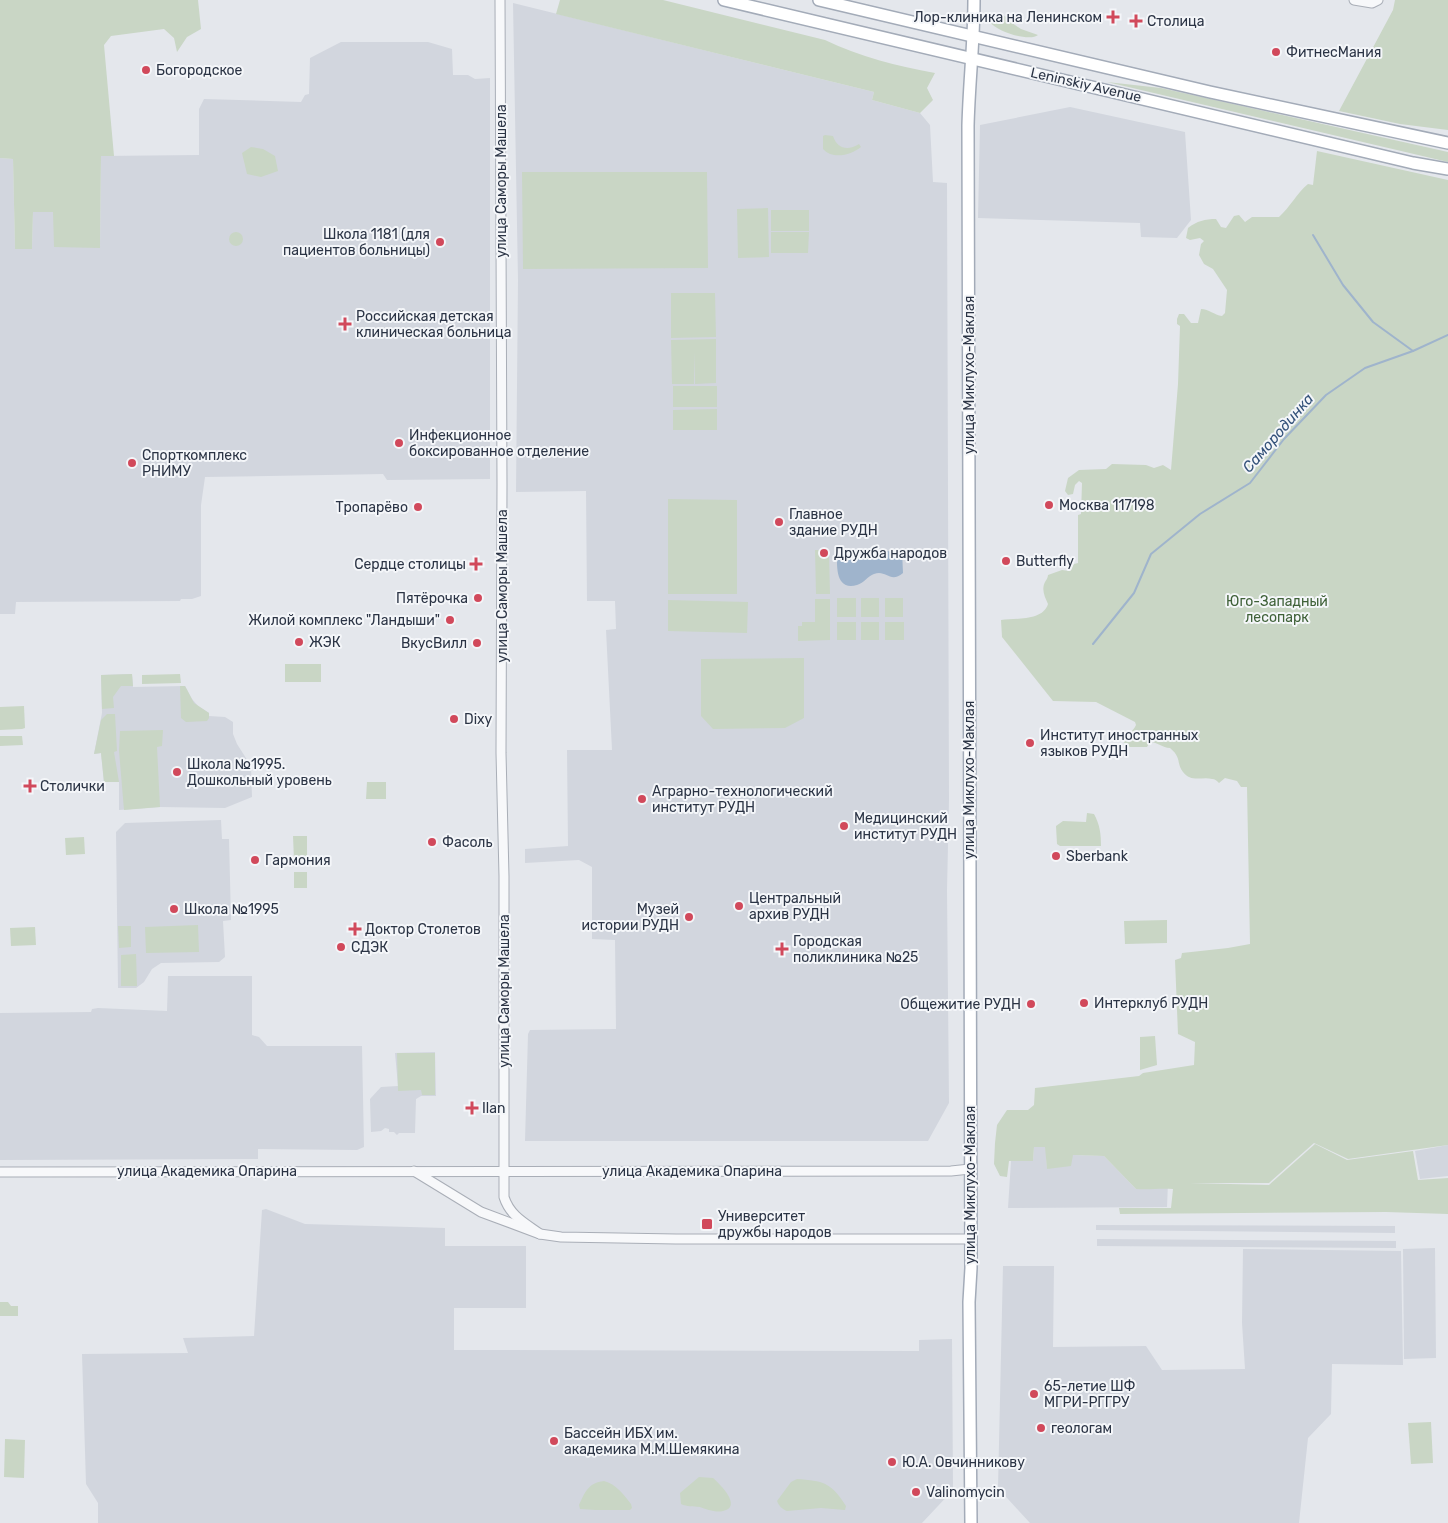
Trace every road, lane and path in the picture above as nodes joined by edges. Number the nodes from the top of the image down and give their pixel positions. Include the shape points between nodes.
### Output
1 (500, 0) edge
2 (724, 0) edge
3 (819, 0) edge
4 (974, 0) edge
5 (1354, 0) edge
6 (1378, 0) edge
7 (974, 37) junction
8 (972, 59) junction
9 (1448, 143) edge
10 (1448, 169) edge
11 (970, 1169) junction
12 (413, 1171) junction
13 (0, 1172) edge
14 (504, 1172) junction
15 (540, 1234) junction
16 (970, 1239) junction
17 (971, 1523) edge

1 - 14 street, улица Саморы Машела
2 - 8 main road, Leninskiy Avenue
3 - 7 main road, Leninskiy Avenue
4 - 7 main road, улица Миклухо-Маклая
5 - 6 street via 1372,3
7 - 8 main road, улица Миклухо-Маклая
7 - 9 main road, Leninskiy Avenue
8 - 10 main road, Leninskiy Avenue
8 - 11 main road, улица Миклухо-Маклая via 968,126
11 - 14 street, улица Академика Опарина
11 - 16 main road, улица Миклухо-Маклая
12 - 13 street, улица Академика Опарина
12 - 14 street, улица Академика Опарина
12 - 15 street via 481,1212
14 - 15 street, улица Саморы Машела via 507,1208
15 - 16 street via 676,1239
16 - 17 main road, улица Миклухо-Маклая

